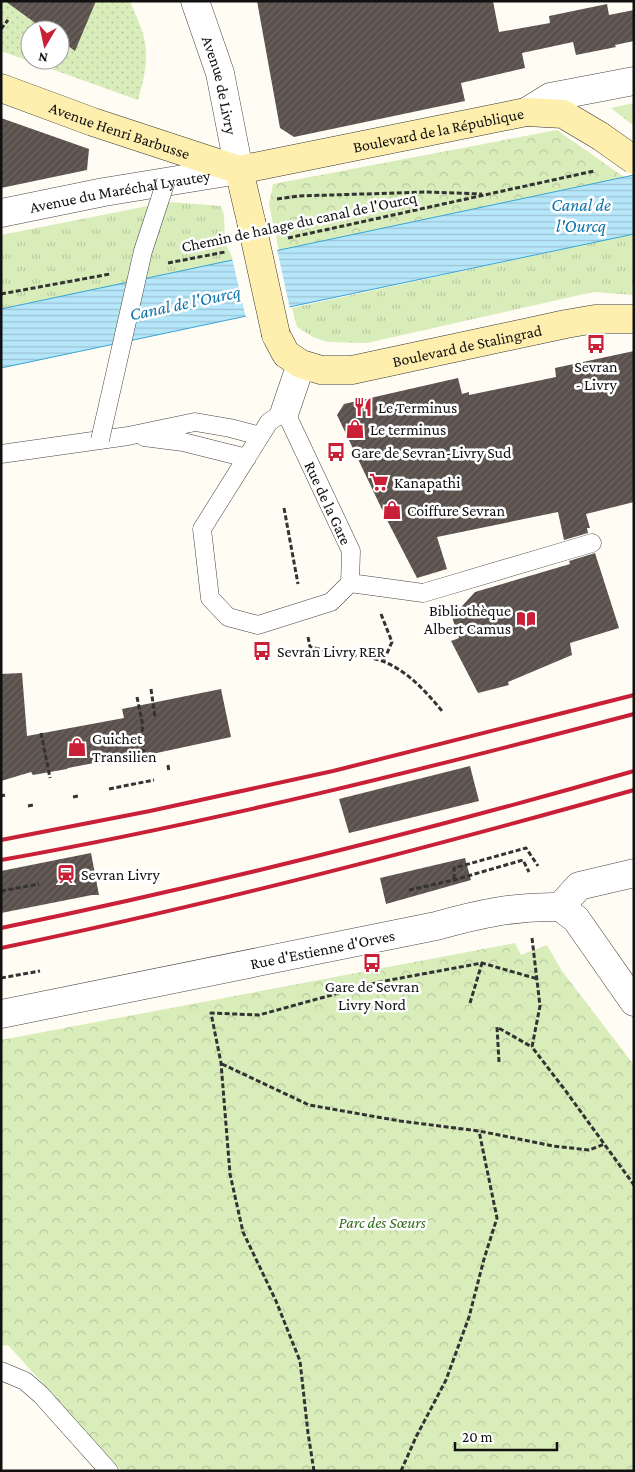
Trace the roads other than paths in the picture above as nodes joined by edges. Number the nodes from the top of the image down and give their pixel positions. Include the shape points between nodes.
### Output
1 (195, 1) edge
2 (634, 81) edge
3 (1, 88) edge
4 (526, 112) junction
5 (634, 160) edge
6 (239, 170) junction
7 (166, 181) junction
8 (1, 213) edge
9 (634, 319) edge
10 (302, 364) junction
11 (285, 411) junction
12 (128, 436) junction
13 (260, 436) junction
14 (100, 440) junction
15 (1, 454) edge
16 (247, 458) junction
17 (592, 543) dead end
18 (350, 582) junction
19 (634, 873) edge
20 (560, 907) junction
21 (634, 1002) edge
22 (1, 1014) edge
23 (1, 1371) edge
24 (109, 1471) edge

1 - 6 street, Avenue de Livry via 220,72
2 - 4 street, Boulevard de la République via 550,97
3 - 6 main road, Avenue Henri Barbusse
4 - 5 main road, bridge via 563,114
4 - 6 main road, Boulevard de la République
6 - 7 street, Avenue du Maréchal Lyautey
6 - 10 main road, bridge via 276,335 286,354
7 - 8 street, Avenue du Maréchal Lyautey
7 - 14 lane, bridge via 143,251
9 - 10 main road, Boulevard de Stalingrad via 595,319 352,370 321,370
10 - 11 street
11 - 13 lane via 269,422
11 - 18 lane, Rue de la Gare via 351,550
12 - 13 lane via 195,422
12 - 14 lane
12 - 16 lane via 183,442
13 - 16 lane
14 - 15 lane
16 - 18 lane via 202,529 210,598 228,617 258,625 331,602
17 - 18 lane via 422,593
19 - 20 street via 580,886
20 - 21 street via 576,920
20 - 22 street, Rue d'Estienne d'Orves via 535,906 484,913 436,926
23 - 24 lane via 26,1381

